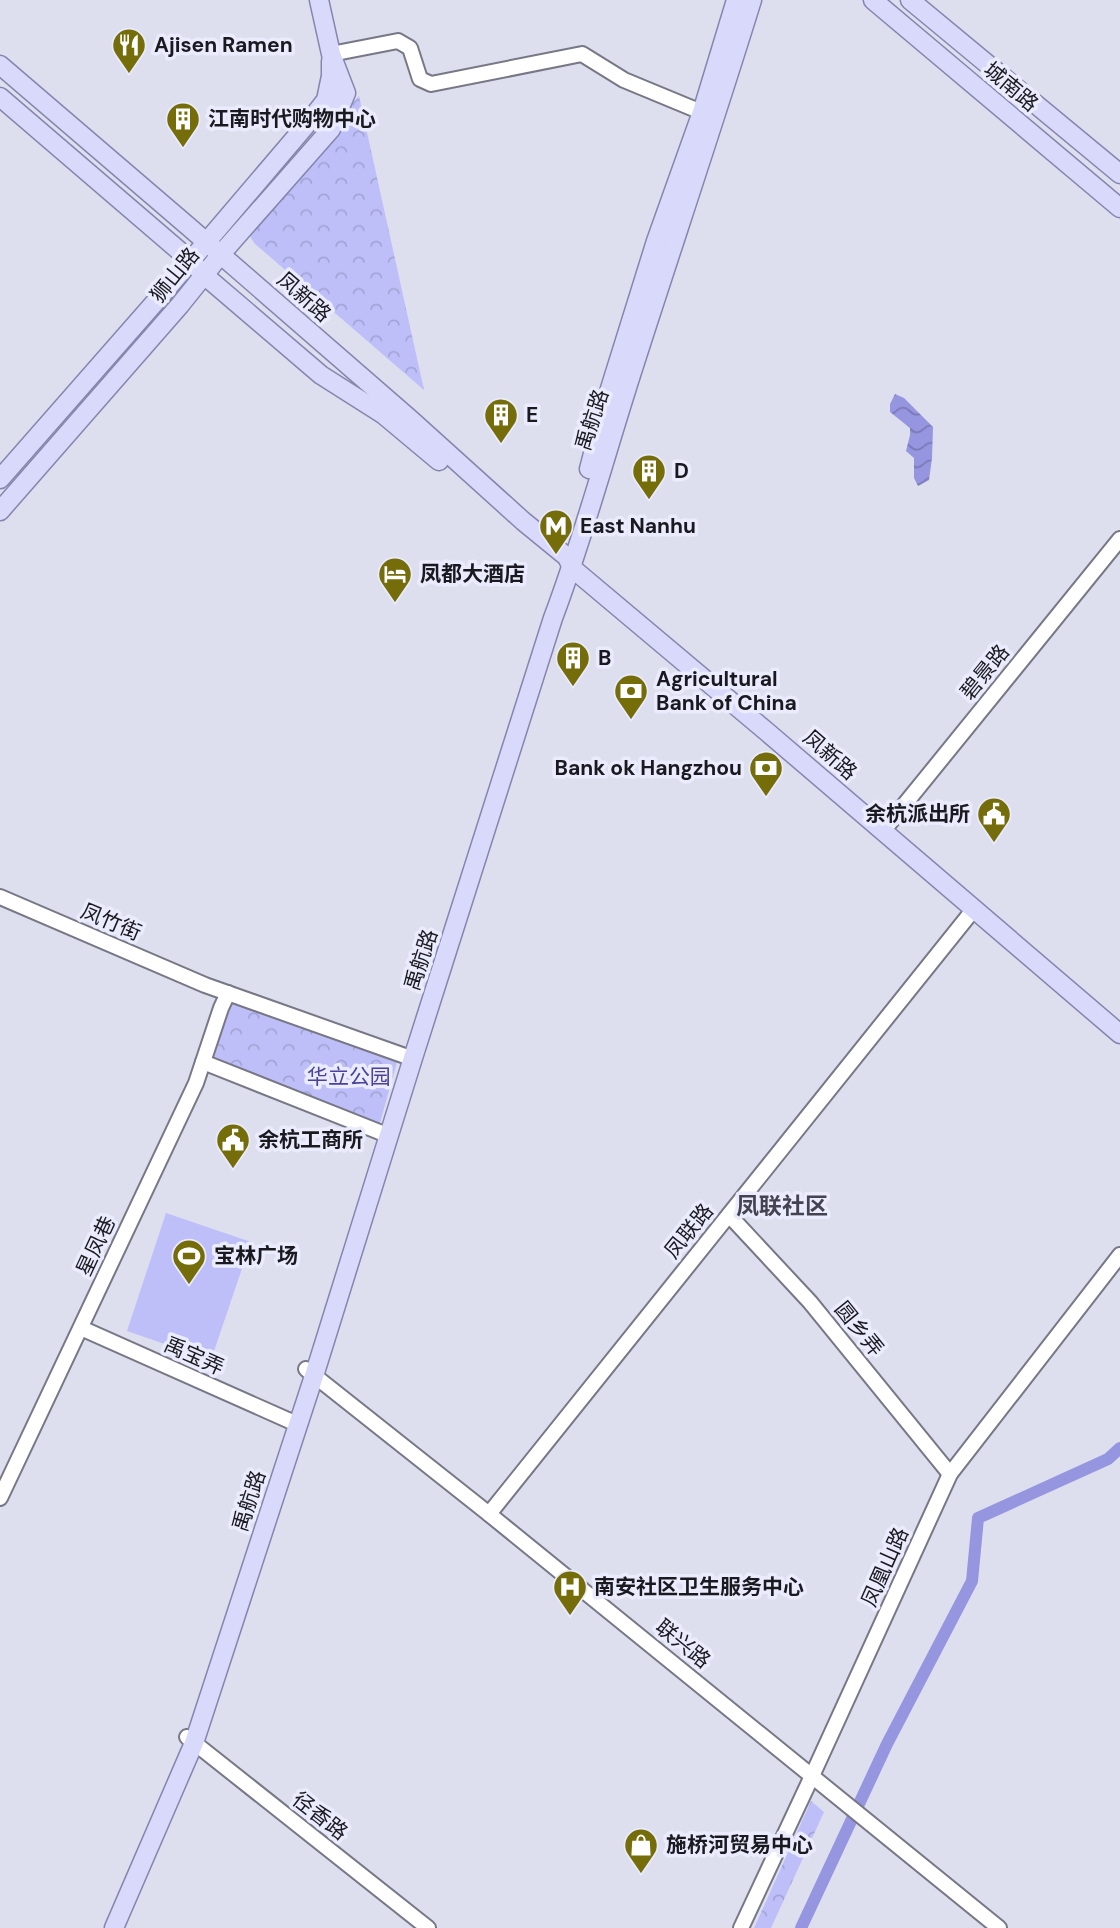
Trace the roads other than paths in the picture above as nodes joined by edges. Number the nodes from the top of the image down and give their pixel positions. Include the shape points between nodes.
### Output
1 (319, 0) edge
2 (736, 0) edge
3 (752, 0) edge
4 (873, 0) edge
5 (910, 0) edge
6 (331, 54) junction
7 (0, 65) edge
8 (0, 97) edge
9 (709, 115) junction
10 (1120, 174) edge
11 (1120, 208) edge
12 (206, 241) junction
13 (221, 254) junction
14 (190, 260) junction
15 (204, 275) junction
16 (0, 479) edge
17 (0, 511) edge
18 (1120, 539) edge
19 (567, 563) junction
20 (883, 831) junction
21 (0, 897) edge
22 (974, 909) junction
23 (228, 993) junction
24 (1120, 1034) edge
25 (405, 1056) junction
26 (203, 1062) junction
27 (382, 1133) junction
28 (729, 1215) junction
29 (1120, 1255) edge
30 (80, 1328) junction
31 (310, 1373) junction
32 (290, 1421) junction
33 (950, 1474) junction
34 (0, 1498) edge
35 (489, 1514) junction
36 (190, 1740) junction
37 (813, 1776) junction
38 (102, 1928) edge
39 (114, 1928) edge
40 (428, 1928) edge
41 (741, 1928) edge
42 (999, 1928) edge

1 - 6 main road, 狮山路
2 - 9 main road, 禹航路
3 - 9 main road, 禹航路
4 - 11 main road, 城南路
5 - 10 main road, 城南路
6 - 9 street via 398,41 410,48 420,79 430,83 582,54 624,80
6 - 12 main road, 狮山路 via 326,100
6 - 13 main road, 狮山路 via 346,93 331,129
7 - 12 main road, 凤新路
8 - 14 main road, 凤新路
9 - 19 main road, 禹航路 via 672,246
12 - 13 main road, 凤新路
12 - 14 main road, 狮山路
13 - 15 main road, 狮山路
13 - 19 main road, 凤新路
14 - 15 main road, 凤新路
14 - 16 main road, 狮山路
15 - 17 main road, 狮山路
15 - 19 main road, 凤新路 via 321,375 384,415
18 - 20 street, 碧景路
19 - 20 main road, 凤新路
19 - 25 main road, 禹航路 via 544,616
19 - 31 main road, 禹航路
20 - 22 main road, 凤新路
21 - 23 street, 凤竹街
22 - 24 main road, 凤新路
22 - 28 street, 凤联路
23 - 25 street, 凤竹街
23 - 26 street, 星凤巷
25 - 27 main road, 禹航路
26 - 27 street
26 - 30 street, 星凤巷
27 - 31 main road, 禹航路
28 - 33 street, 圆乡弄 via 810,1302
28 - 35 street, 凤联路
29 - 33 street, 凤凰山路
30 - 32 street, 禹宝弄
30 - 34 street, 星凤巷
31 - 32 main road, 禹航路
31 - 35 street, 联兴路
31 - 36 main road, 禹航路
32 - 36 main road, 禹航路
33 - 37 street, 凤凰山路
35 - 37 street, 联兴路
36 - 38 main road, 禹航路
36 - 39 main road, 禹航路
36 - 40 street, 径香路
37 - 41 street, 凤凰山路
37 - 42 street, 联兴路

